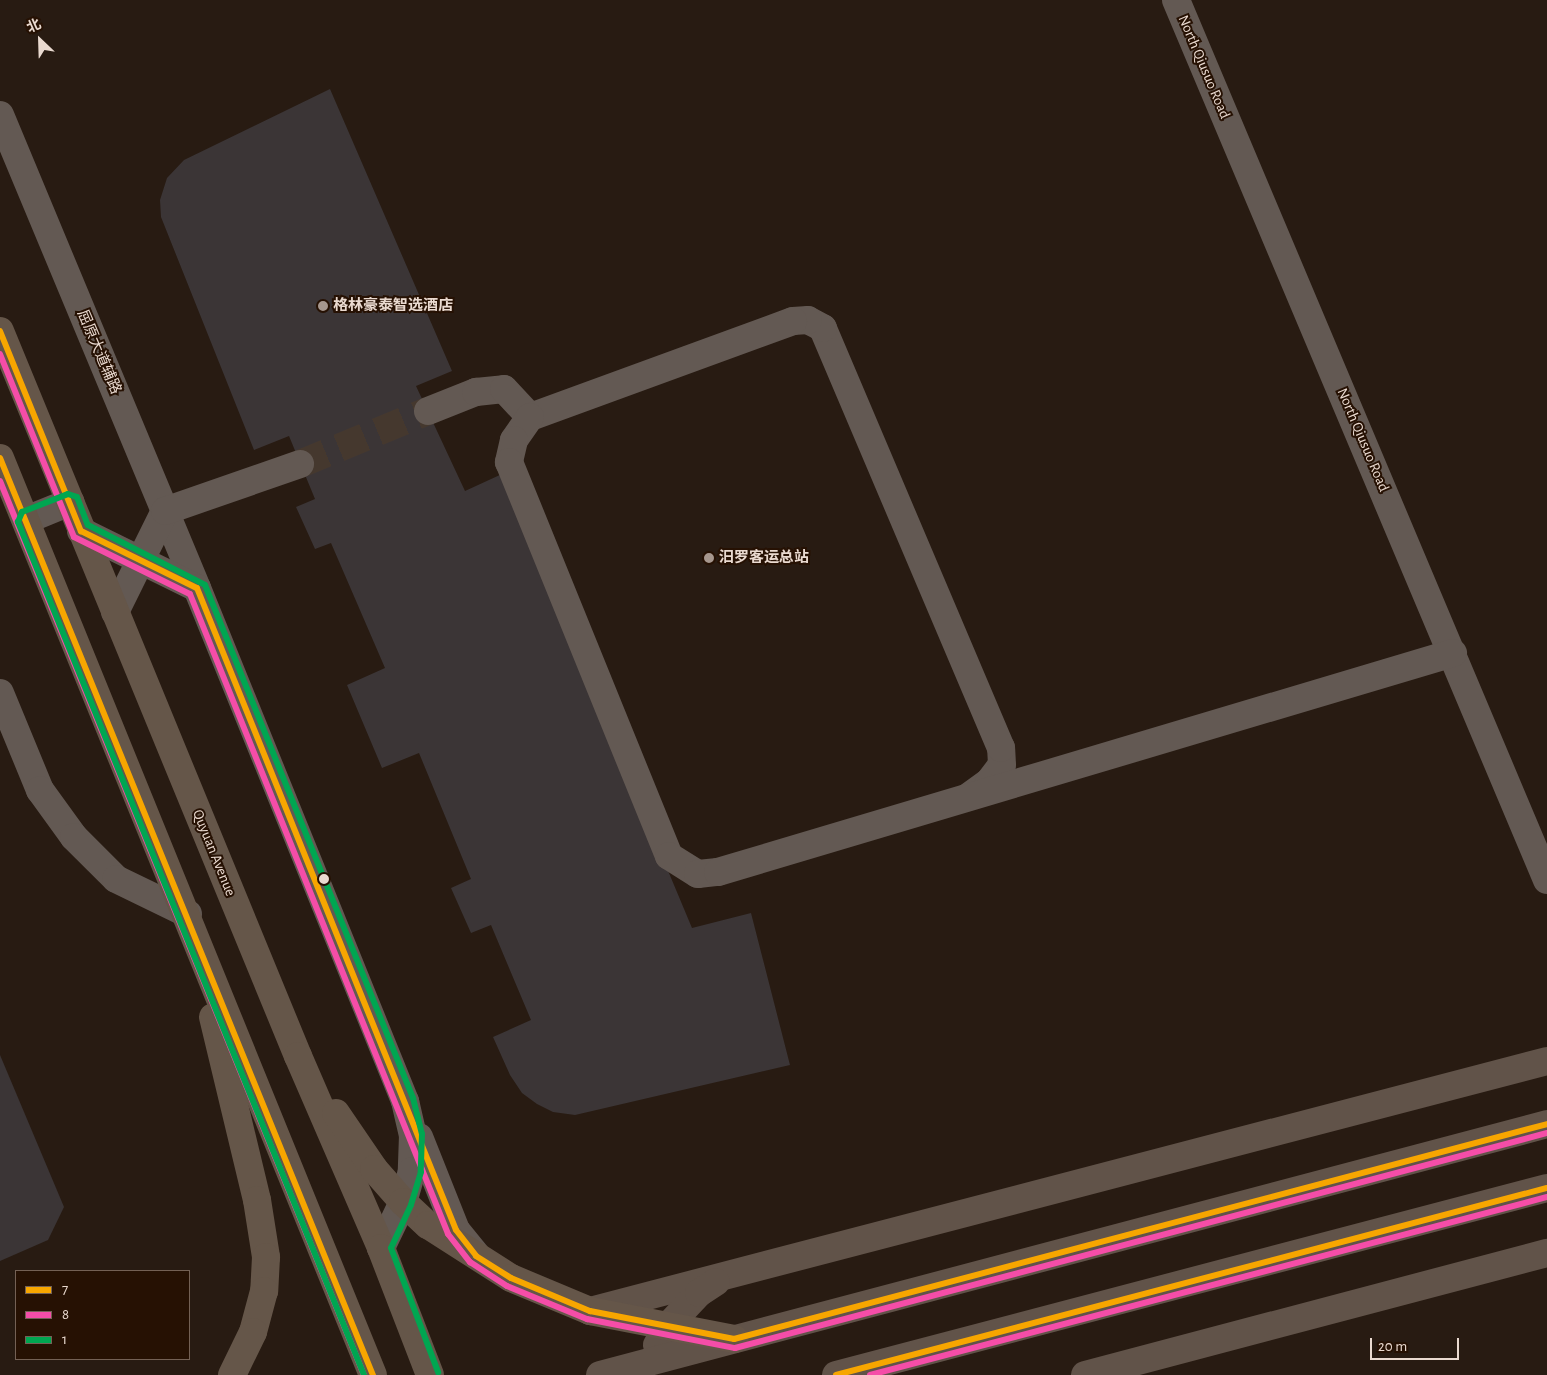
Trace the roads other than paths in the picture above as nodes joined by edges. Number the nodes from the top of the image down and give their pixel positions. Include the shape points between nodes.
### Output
1 (1176, 0) edge
2 (0, 115) edge
3 (0, 331) edge
4 (428, 411) tunnel mouth
5 (530, 417) junction
6 (0, 458) edge
7 (300, 464) tunnel mouth
8 (70, 502) junction
9 (165, 511) junction
10 (26, 520) junction
11 (81, 531) junction
12 (141, 560) junction
13 (197, 588) junction
14 (115, 612) junction
15 (1453, 653) junction
16 (0, 693) edge
17 (968, 797) junction
18 (1547, 880) edge
19 (188, 914) junction
20 (298, 1056) junction
21 (1547, 1060) edge
22 (406, 1101) junction
23 (1547, 1124) edge
24 (1547, 1188) edge
25 (402, 1202) junction
26 (381, 1248) junction
27 (1547, 1253) edge
28 (476, 1256) junction
29 (727, 1275) junction
30 (590, 1311) junction
31 (668, 1326) junction
32 (734, 1339) junction
33 (649, 1362) junction
34 (1101, 1373) edge
35 (232, 1375) edge
36 (373, 1375) edge
37 (430, 1375) edge
38 (600, 1375) edge
39 (836, 1375) edge

1 - 15 street, North Qiusuo Road
2 - 9 street, 屈原大道辅路
3 - 8 highway, Quyuan Avenue
4 - 5 street via 476,392 504,388
5 - 17 street via 514,440 509,462 669,856 698,874 718,872
5 - 17 street via 793,321 808,320 823,328 1001,748 1002,765 989,782
6 - 10 highway
7 - 9 street
8 - 10 street
8 - 11 highway, Quyuan Avenue
9 - 12 street
9 - 13 street, 屈原大道辅路
10 - 19 highway
11 - 12 street
11 - 14 highway, Quyuan Avenue
12 - 13 street
12 - 14 street
13 - 22 street, 屈原大道辅路
14 - 20 highway, Quyuan Avenue
15 - 17 street
15 - 18 street, North Qiusuo Road
16 - 19 street via 40,790 74,837 116,879
19 - 35 highway via 257,1200 266,1257 264,1292 253,1332
19 - 36 highway
20 - 25 highway via 374,1169
20 - 26 highway, Quyuan Avenue
21 - 29 main road
22 - 25 street via 413,1135 412,1171
22 - 28 street via 456,1230
23 - 32 main road
24 - 39 main road
25 - 26 street
25 - 28 highway via 428,1226
26 - 37 highway, Quyuan Avenue
27 - 34 main road
28 - 30 highway via 511,1278
29 - 30 main road
29 - 31 main road via 699,1293
30 - 31 highway
31 - 32 highway
31 - 33 main road
32 - 33 main road
33 - 38 main road

